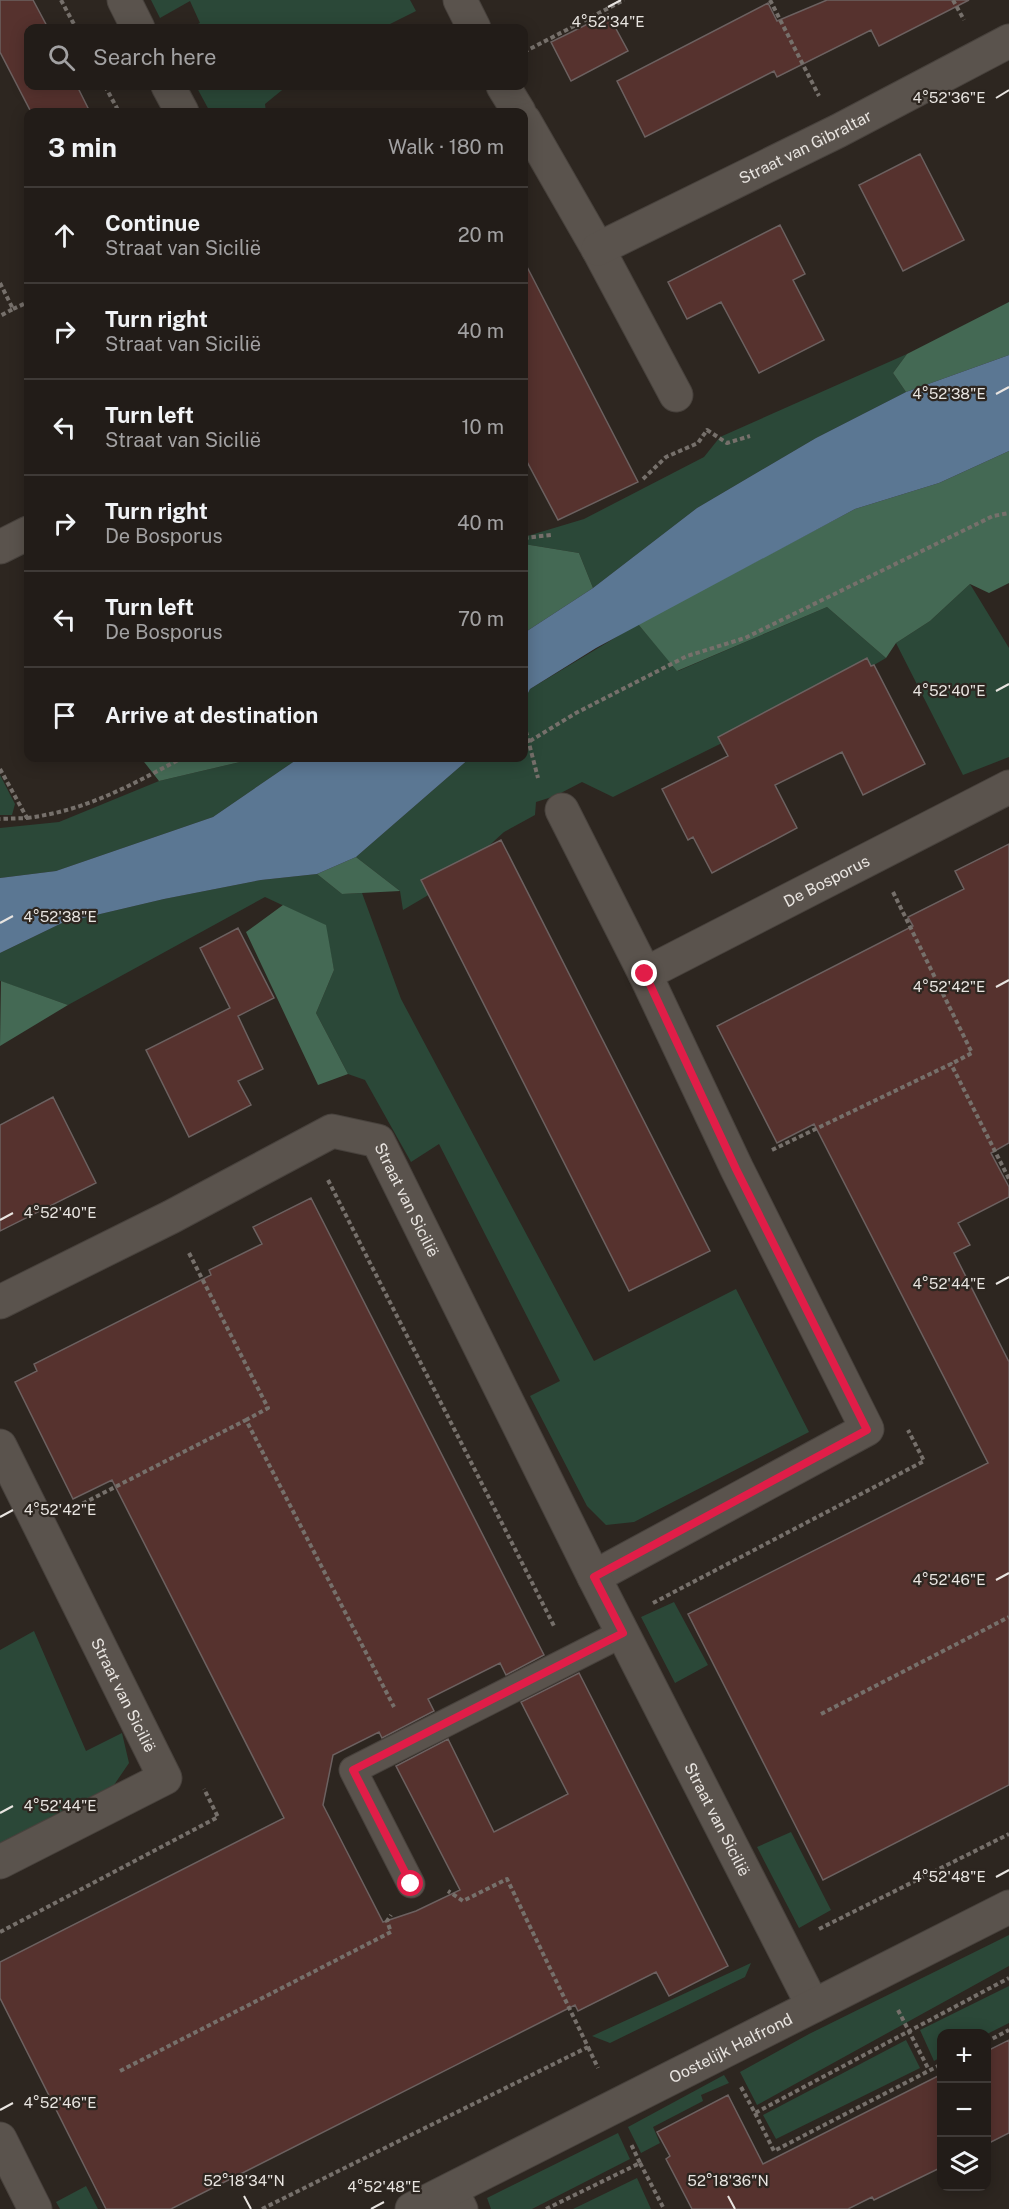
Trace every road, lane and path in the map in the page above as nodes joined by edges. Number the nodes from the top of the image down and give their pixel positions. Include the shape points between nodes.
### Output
1 (61, 0) edge
2 (124, 0) edge
3 (460, 0) edge
4 (624, 0) edge
5 (770, 0) edge
6 (74, 24) edge
7 (136, 24) edge
8 (472, 24) edge
9 (1009, 41) edge
10 (528, 50) edge
11 (107, 90) edge
12 (170, 90) edge
13 (506, 90) edge
14 (117, 108) edge
15 (180, 108) edge
16 (517, 108) edge
17 (528, 127) edge
18 (838, 131) junction
19 (598, 249) junction
20 (0, 283) edge
21 (24, 304) edge
22 (13, 309) junction
23 (0, 316) edge
24 (676, 395) dead end
25 (750, 436) dead end
26 (643, 479) dead end
27 (1009, 513) edge
28 (551, 534) dead end
29 (24, 535) edge
30 (528, 537) edge
31 (0, 547) edge
32 (530, 741) dead end
33 (175, 762) edge
34 (0, 769) edge
35 (1009, 787) edge
36 (562, 810) dead end
37 (27, 818) junction
38 (0, 819) edge
39 (875, 856) junction
40 (645, 974) junction
41 (951, 1064) junction
42 (310, 1145) junction
43 (736, 1169) junction
44 (1009, 1179) edge
45 (171, 1217) junction
46 (0, 1302) edge
47 (246, 1420) junction
48 (0, 1446) edge
49 (42, 1526) junction
50 (594, 1577) junction
51 (1009, 1617) edge
52 (623, 1633) junction
53 (571, 1659) junction
54 (821, 1714) dead end
55 (411, 1740) junction
56 (1009, 1834) edge
57 (0, 1862) edge
58 (411, 1884) junction
59 (1009, 1908) edge
60 (785, 1946) junction
61 (880, 1973) junction
62 (1009, 1978) edge
63 (813, 2006) junction
64 (1009, 2030) edge
65 (908, 2031) junction
66 (991, 2040) edge
67 (723, 2051) junction
68 (937, 2066) edge
69 (929, 2070) junction
70 (120, 2071) dead end
71 (612, 2106) junction
72 (755, 2113) junction
73 (0, 2139) edge
74 (640, 2163) junction
75 (459, 2199) edge
76 (34, 2209) edge
77 (262, 2209) edge
78 (412, 2209) edge
79 (546, 2209) edge
80 (664, 2209) edge

1 - 6 path
2 - 7 street
3 - 8 street
4 - 10 path
5 - 18 path
9 - 18 street, Straat van Gibraltar
11 - 14 path
12 - 15 street
13 - 16 street
17 - 19 street
18 - 19 street, Straat van Gibraltar
19 - 24 street
20 - 22 path
21 - 22 path
22 - 23 path
25 - 26 path via 727,443 707,430 698,443 666,457
27 - 32 path via 993,516 745,638 687,656
28 - 30 path
29 - 31 street
33 - 37 path via 112,796 56,814
34 - 37 path
35 - 39 street, De Bosporus
36 - 40 street
37 - 38 path
39 - 40 street, De Bosporus
39 - 41 path via 972,1053
40 - 43 street
41 - 43 path
41 - 44 path
42 - 45 street, Straat van Sicilië
42 - 50 street, Straat van Sicilië via 333,1131 378,1141
42 - 53 path
43 - 50 street via 867,1430
45 - 46 street, Straat van Sicilië
45 - 47 path via 268,1408
47 - 49 path
47 - 55 path
48 - 49 street, Straat van Sicilië
49 - 57 street, Straat van Sicilië via 165,1779
50 - 52 street, Straat van Sicilië
51 - 54 path
52 - 53 lane
52 - 60 street, Straat van Sicilië
53 - 55 lane
55 - 58 lane via 353,1770
56 - 60 path
58 - 70 path via 387,1921 391,1932
58 - 77 path via 438,1884 463,1901 507,1879 588,2047
59 - 61 street, Oostelijk Halfrond
60 - 63 street, Straat van Sicilië
61 - 63 street, Oostelijk Halfrond
61 - 65 path
62 - 65 path
63 - 67 street, Oostelijk Halfrond
64 - 66 path
65 - 69 path
65 - 72 path
67 - 71 street, Oostelijk Halfrond
67 - 72 path
68 - 69 path
69 - 72 path via 774,2151
71 - 74 path
71 - 75 street, Oostelijk Halfrond
73 - 76 street
74 - 79 path
74 - 80 path
75 - 78 street, Oostelijk Halfrond

